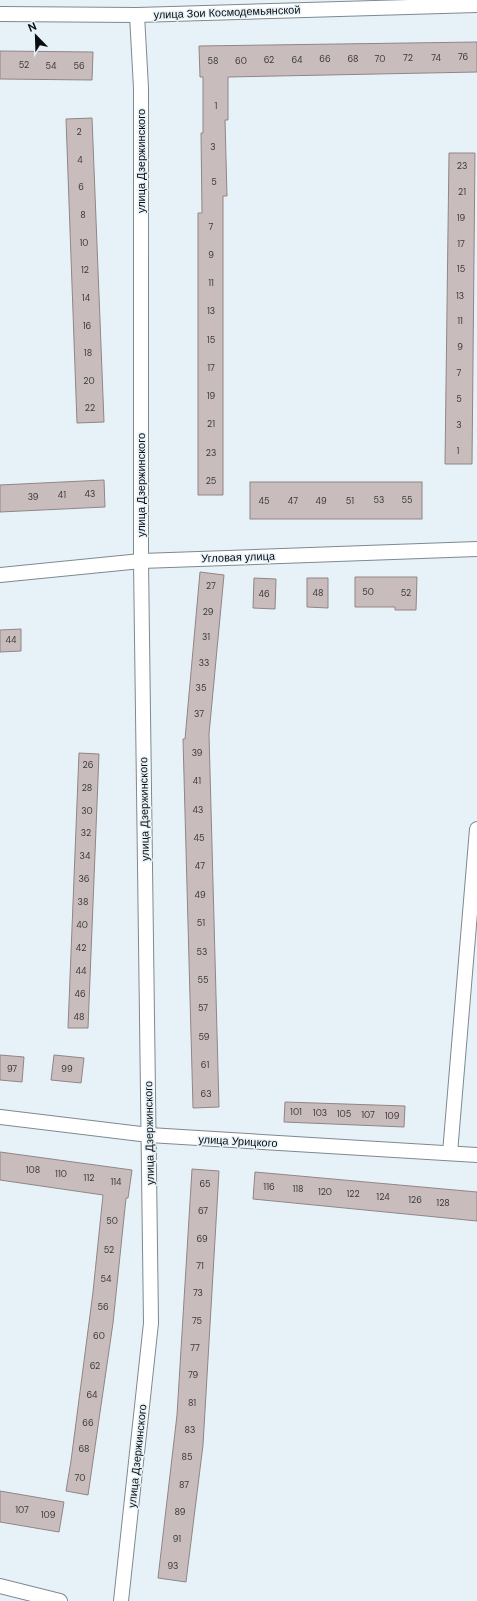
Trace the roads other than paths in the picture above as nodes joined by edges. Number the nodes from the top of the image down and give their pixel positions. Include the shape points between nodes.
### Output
1 (477, 5) edge
2 (0, 14) edge
3 (137, 15) junction
4 (477, 549) edge
5 (141, 561) junction
6 (0, 575) edge
7 (477, 829) edge
8 (0, 1117) edge
9 (149, 1135) junction
10 (450, 1154) junction
11 (477, 1155) edge
12 (0, 1586) edge
13 (60, 1601) edge
14 (121, 1601) edge

1 - 3 street, улица Зои Космодемьянской
2 - 3 street, улица Зои Космодемьянской
3 - 5 street, улица Дзержинского via 141,88
4 - 5 street, Угловая улица
5 - 6 street, Угловая улица
5 - 9 street, улица Дзержинского
7 - 10 street
8 - 9 street, улица Урицкого
9 - 10 street, улица Урицкого
9 - 14 street, улица Дзержинского via 152,1323
10 - 11 street, улица Урицкого
12 - 13 street

